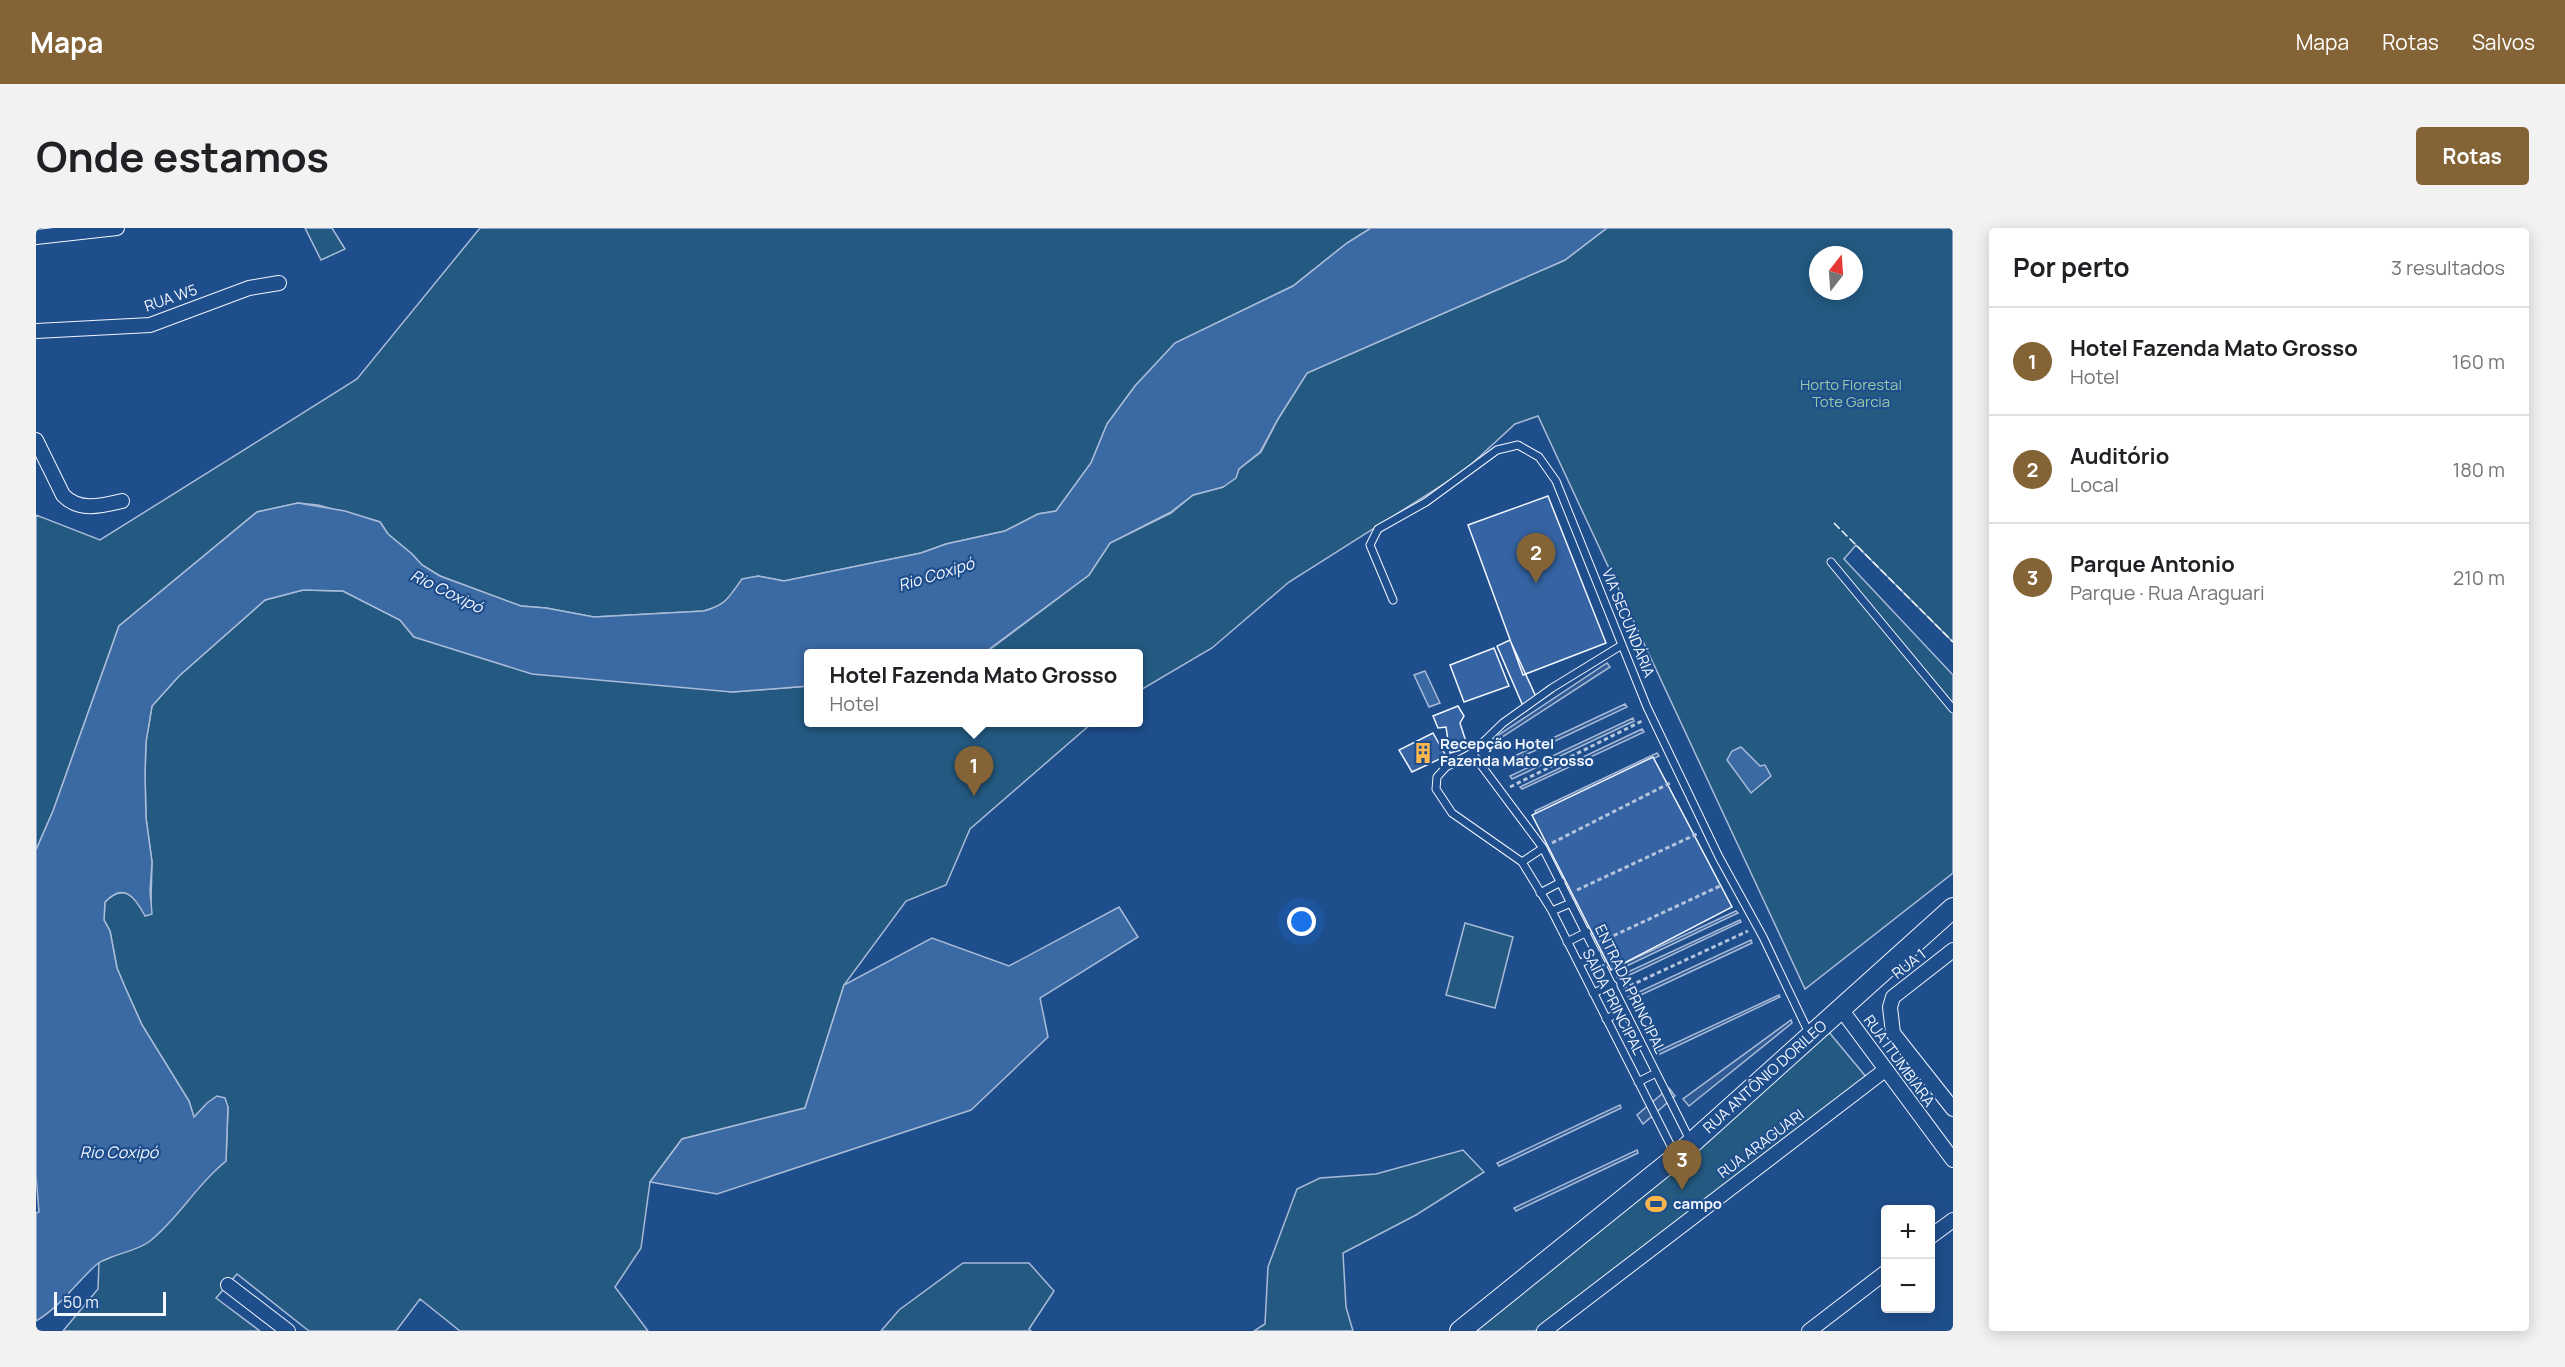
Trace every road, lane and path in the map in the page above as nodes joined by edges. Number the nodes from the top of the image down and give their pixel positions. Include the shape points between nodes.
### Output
1 (117, 228) edge
2 (36, 237) edge
3 (279, 283) dead end
4 (36, 331) edge
5 (36, 440) edge
6 (122, 501) dead end
7 (1831, 562) dead end
8 (1394, 600) dead end
9 (1622, 645) junction
10 (1953, 709) edge
11 (1651, 716) junction
12 (1472, 753) junction
13 (1680, 778) junction
14 (1501, 792) junction
15 (1706, 830) junction
16 (1543, 848) junction
17 (1522, 862) junction
18 (1732, 880) junction
19 (1561, 882) junction
20 (1540, 893) junction
21 (1567, 895) junction
22 (1571, 903) junction
23 (1953, 908) edge
24 (1552, 911) junction
25 (1757, 926) junction
26 (1587, 932) junction
27 (1567, 942) junction
28 (1593, 945) junction
29 (1953, 950) edge
30 (1597, 954) junction
31 (1579, 964) junction
32 (1613, 985) junction
33 (1593, 993) junction
34 (1616, 993) junction
35 (1890, 1006) joint
36 (1841, 1009) junction
37 (1624, 1010) junction
38 (1606, 1019) junction
39 (1811, 1037) junction
40 (1885, 1070) junction
41 (1656, 1073) junction
42 (1638, 1082) junction
43 (1950, 1099) edge
44 (1691, 1143) junction
45 (1676, 1157) junction
46 (1953, 1160) edge
47 (1953, 1220) edge
48 (1935, 1233) edge
49 (1881, 1276) edge
50 (228, 1285) dead end
51 (288, 1331) edge
52 (1460, 1331) edge
53 (1544, 1331) edge
54 (1809, 1331) edge

1 - 2 street
3 - 4 street, RUA W5 via 249,288 150,325
5 - 6 street via 68,501 86,507
7 - 10 lane
8 - 9 lane, VIA SECUNDÁRIA via 1370,545 1378,529 1426,502 1497,450 1518,445 1539,457 1556,481
9 - 11 lane, VIA SECUNDÁRIA
9 - 12 lane via 1503,723
11 - 13 lane, VIA SECUNDÁRIA
11 - 14 path
12 - 14 lane, ENTRADA PRINCIPAL
12 - 17 lane via 1446,767 1437,777 1436,789 1452,813
13 - 15 lane, VIA SECUNDÁRIA
13 - 16 path
14 - 16 lane, ENTRADA PRINCIPAL
15 - 18 lane, VIA SECUNDÁRIA
15 - 21 path
16 - 17 lane
16 - 19 lane, ENTRADA PRINCIPAL
17 - 20 lane, SAÍDA PRINCIPAL
18 - 25 lane, VIA SECUNDÁRIA
18 - 28 path
19 - 20 lane
19 - 21 lane, ENTRADA PRINCIPAL
20 - 24 lane, SAÍDA PRINCIPAL
21 - 22 lane, ENTRADA PRINCIPAL
22 - 24 lane
22 - 26 lane, ENTRADA PRINCIPAL
23 - 36 street, RUA ANTÔNIO DORILEO
24 - 27 lane, SAÍDA PRINCIPAL
25 - 34 path
25 - 39 lane, VIA SECUNDÁRIA
26 - 27 lane
26 - 28 lane, ENTRADA PRINCIPAL
27 - 31 lane, SAÍDA PRINCIPAL
28 - 30 lane, ENTRADA PRINCIPAL
29 - 35 street, RUA 1 via 1893,997
30 - 31 lane
30 - 32 lane, ENTRADA PRINCIPAL
31 - 33 lane, SAÍDA PRINCIPAL
32 - 33 lane
32 - 34 lane, ENTRADA PRINCIPAL
33 - 38 lane, SAÍDA PRINCIPAL
34 - 37 lane, ENTRADA PRINCIPAL
35 - 43 street, RUA ITUMBIARA via 1893,1033
36 - 39 street, RUA ANTÔNIO DORILEO
36 - 40 street, RUA ITUMBIARA
37 - 38 lane
37 - 41 lane, ENTRADA PRINCIPAL
38 - 42 lane, SAÍDA PRINCIPAL
39 - 44 street, RUA ANTÔNIO DORILEO
40 - 46 street, RUA ITUMBIARA
40 - 53 street, RUA ARAGUARI
41 - 42 lane
41 - 44 lane, ENTRADA PRINCIPAL
42 - 45 lane, SAÍDA PRINCIPAL
44 - 45 street, RUA ANTÔNIO DORILEO
45 - 52 street, RUA ANTÔNIO DORILEO
47 - 48 street
49 - 54 street
50 - 51 street

